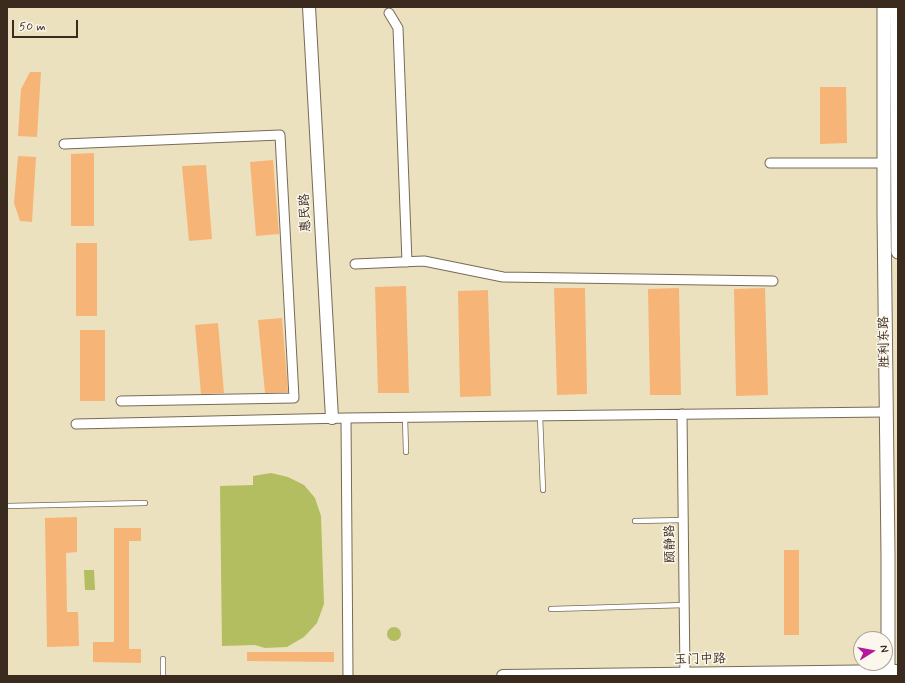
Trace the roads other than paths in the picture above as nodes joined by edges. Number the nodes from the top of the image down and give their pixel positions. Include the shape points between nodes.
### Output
1 (309, 7) edge
2 (884, 7) edge
3 (897, 7) edge
4 (389, 10) edge
5 (64, 144) dead end
6 (884, 163) junction
7 (770, 164) dead end
8 (898, 252) edge
9 (407, 262) junction
10 (355, 264) dead end
11 (773, 280) dead end
12 (121, 401) dead end
13 (886, 412) junction
14 (682, 414) junction
15 (540, 416) junction
16 (405, 417) junction
17 (332, 418) junction
18 (346, 418) junction
19 (76, 424) dead end
20 (406, 452) dead end
21 (543, 490) dead end
22 (145, 503) dead end
23 (7, 506) edge
24 (684, 520) junction
25 (635, 521) dead end
26 (685, 605) junction
27 (551, 608) dead end
28 (163, 659) dead end
29 (891, 673) edge
30 (685, 675) edge
31 (163, 676) edge
32 (348, 676) edge
33 (503, 676) edge
34 (533, 676) edge

1 - 17 street, 惠民路
2 - 6 main road, 胜利东路
3 - 8 main road
4 - 9 street via 398,28
5 - 12 street via 280,135 294,398
6 - 7 street
6 - 13 main road, 胜利东路
9 - 10 street
9 - 11 street via 424,261 503,277
13 - 14 street
13 - 29 main road, 胜利东路
14 - 15 street
14 - 24 street, 颐静路
15 - 16 street
15 - 21 lane
16 - 18 street
16 - 20 lane
17 - 18 street
17 - 19 street
18 - 32 street
22 - 23 lane
24 - 25 lane
24 - 26 street, 颐静路
26 - 27 lane
26 - 30 street, 颐静路
28 - 31 lane
29 - 30 street, 玉门中路
30 - 34 street, 玉门中路
33 - 34 street, 玉门中路

